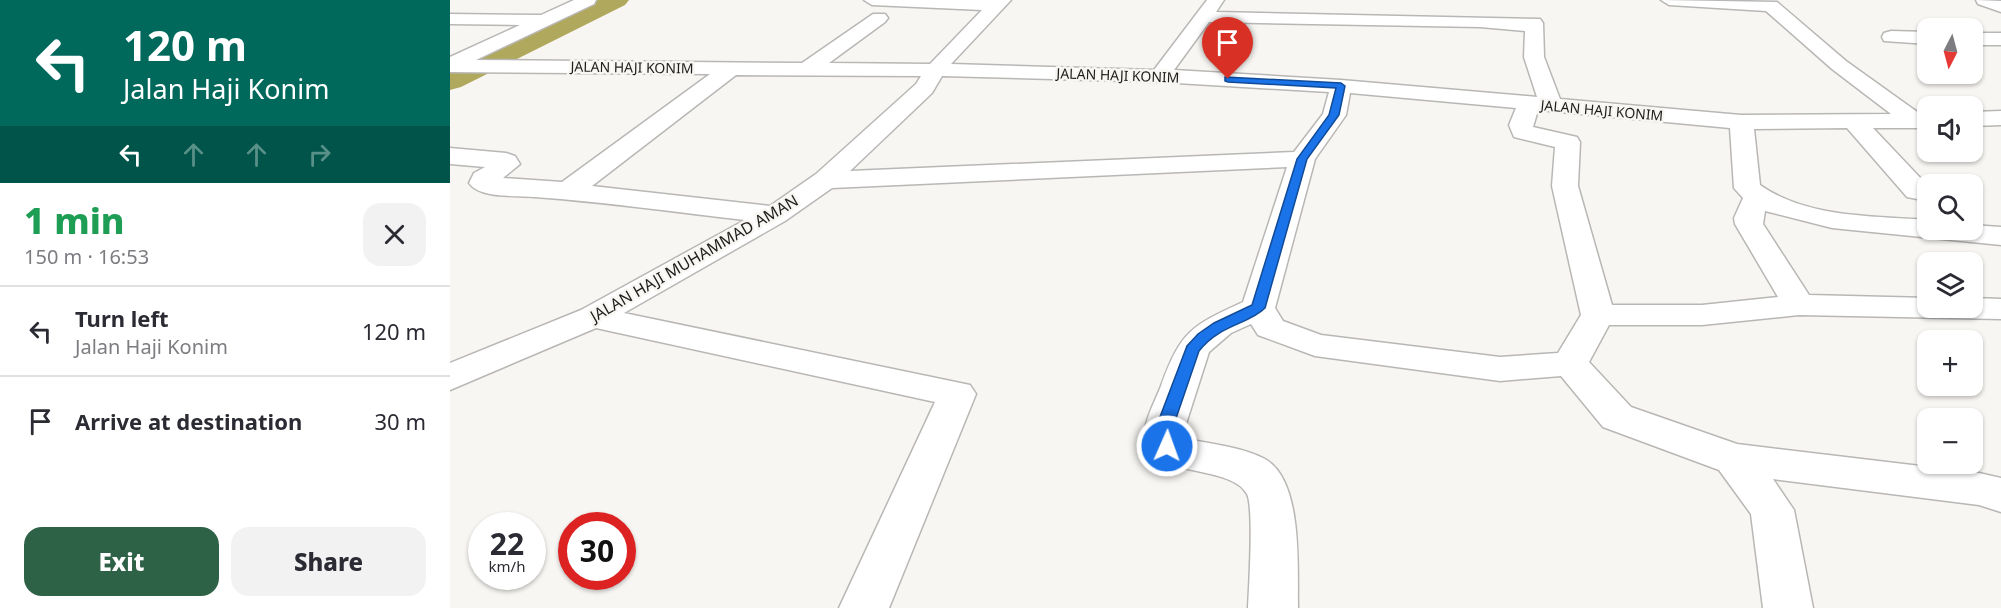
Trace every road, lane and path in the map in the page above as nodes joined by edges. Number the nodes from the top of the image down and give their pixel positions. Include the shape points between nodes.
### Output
1 (588, 0) edge
2 (872, 0) edge
3 (1216, 0) edge
4 (1669, 0) edge
5 (1984, 0) edge
6 (1001, 2) edge
7 (2001, 7) edge
8 (1202, 17) junction
9 (879, 18) dead end
10 (450, 19) edge
11 (546, 20) junction
12 (1891, 38) dead end
13 (1917, 38) edge
14 (1983, 39) edge
15 (2001, 39) edge
16 (453, 66) edge
17 (730, 69) junction
18 (807, 69) junction
19 (935, 70) junction
20 (1160, 76) junction
21 (1341, 86) junction
22 (1540, 104) junction
23 (1917, 118) edge
24 (2001, 118) edge
25 (1983, 119) edge
26 (1853, 121) junction
27 (1917, 121) edge
28 (1741, 122) junction
29 (450, 156) edge
30 (1302, 159) junction
31 (825, 180) junction
32 (568, 191) junction
33 (1917, 191) dead end
34 (1757, 198) junction
35 (775, 215) junction
36 (1917, 228) edge
37 (1983, 234) edge
38 (2001, 236) edge
39 (1799, 304) junction
40 (1258, 308) junction
41 (2001, 309) edge
42 (1598, 315) junction
43 (593, 317) junction
44 (1570, 364) junction
45 (450, 378) edge
46 (1734, 459) junction
47 (2001, 495) edge
48 (864, 608) edge
49 (1274, 608) edge
50 (1788, 608) edge

1 - 11 street
2 - 6 street
3 - 8 street
4 - 23 street via 1771,6 1839,65
5 - 7 street
6 - 19 street, JALAN HAJI MUHAMMAD AMAN
8 - 20 street
8 - 22 street via 1534,24
9 - 18 street
10 - 11 street
11 - 16 street
12 - 13 street
14 - 15 street
16 - 17 street, JALAN HAJI KONIM
17 - 18 street, JALAN HAJI KONIM
17 - 32 street
18 - 19 street, JALAN HAJI KONIM
19 - 20 street, JALAN HAJI KONIM
19 - 31 street, JALAN HAJI MUHAMMAD AMAN via 924,88
20 - 21 street, JALAN HAJI KONIM
21 - 22 street, JALAN HAJI KONIM
21 - 30 street via 1334,115
22 - 28 street, JALAN HAJI KONIM
22 - 42 street via 1521,125 1521,132 1568,142 1565,186
24 - 25 street
26 - 27 street, JALAN HAJI KONIM
26 - 28 street, JALAN HAJI KONIM
26 - 33 street
28 - 34 street via 1747,188
29 - 32 street via 506,161 482,183
30 - 31 street
30 - 40 street
31 - 35 street, JALAN HAJI MUHAMMAD AMAN
32 - 35 street
34 - 36 street via 1830,219
34 - 39 street via 1749,224
35 - 43 street, JALAN HAJI MUHAMMAD AMAN
37 - 38 street
39 - 41 street
39 - 42 street via 1702,315
40 - 44 street via 1270,328 1316,345 1500,369
40 - 49 street via 1219,326 1192,350 1164,430 1167,446 1250,469 1269,491
42 - 44 street
43 - 45 street, JALAN HAJI MUHAMMAD AMAN
43 - 48 street via 957,394
44 - 46 street via 1617,417
46 - 47 street via 1979,489
46 - 50 street via 1772,510

